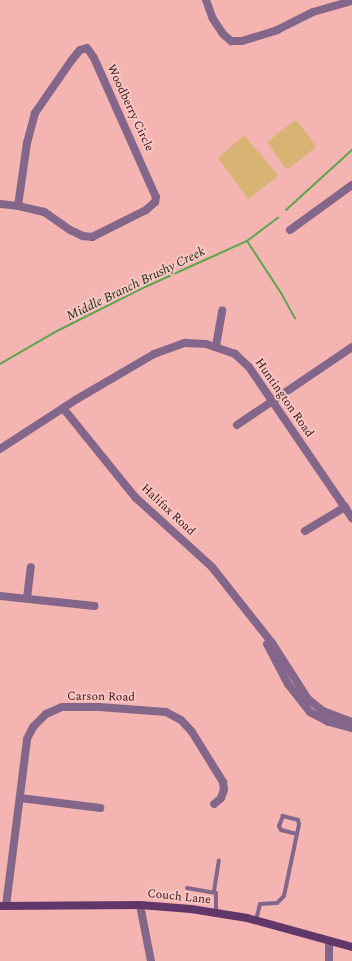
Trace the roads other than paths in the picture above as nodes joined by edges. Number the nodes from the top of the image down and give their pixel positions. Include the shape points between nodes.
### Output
1 (206, 0) edge
2 (352, 1) edge
3 (352, 185) edge
4 (0, 204) edge
5 (18, 206) junction
6 (290, 230) dead end
7 (222, 311) dead end
8 (216, 346) junction
9 (352, 347) edge
10 (272, 400) junction
11 (63, 408) junction
12 (237, 425) dead end
13 (0, 449) edge
14 (345, 507) junction
15 (352, 518) edge
16 (305, 531) dead end
17 (31, 567) dead end
18 (0, 596) edge
19 (27, 598) junction
20 (94, 606) dead end
21 (259, 628) junction
22 (352, 722) edge
23 (352, 728) edge
24 (20, 798) junction
25 (214, 804) dead end
26 (100, 808) dead end
27 (297, 834) junction
28 (219, 860) dead end
29 (187, 888) dead end
30 (214, 891) junction
31 (140, 905) junction
32 (3, 906) edge
33 (216, 912) junction
34 (256, 920) junction
35 (329, 941) junction
36 (352, 946) edge
37 (151, 961) edge
38 (329, 961) edge

1 - 2 street via 213,19 223,34 231,40 242,41 276,30 313,12
3 - 6 street
4 - 5 street, Woodberry Circle
5 - 5 street, Woodberry Circle via 44,212 70,230 92,237 128,221 155,202 153,187 94,58 87,48 80,50 31,122
7 - 8 street
8 - 10 street, Huntington Road via 235,354 249,367
8 - 11 street, Huntington Road via 185,343 169,348 128,368
9 - 10 street
10 - 12 street
10 - 14 street, Huntington Road
11 - 13 street, Huntington Road
11 - 21 street, Halifax Road via 136,498 212,567
14 - 15 street, Huntington Road
14 - 16 street
17 - 19 street
18 - 19 street
19 - 20 street via 66,605
21 - 22 street, Halifax Road via 315,706
21 - 23 street, Halifax Road via 288,684 310,712 329,722
24 - 25 street, Carson Road via 27,739 33,727 46,714 62,707 99,707 166,712 181,720 192,732 223,782 221,798
24 - 26 street
24 - 32 street, Carson Road
27 - 27 lane via 281,830 279,826 283,816 298,820
27 - 34 lane via 284,896 277,903 260,904
28 - 30 lane
29 - 30 lane
30 - 33 lane via 218,897
31 - 32 street, Couch Lane
31 - 33 street, Couch Lane
31 - 37 street
33 - 34 street, Couch Lane
34 - 35 street, Couch Lane
35 - 36 street, Couch Lane
35 - 38 street

